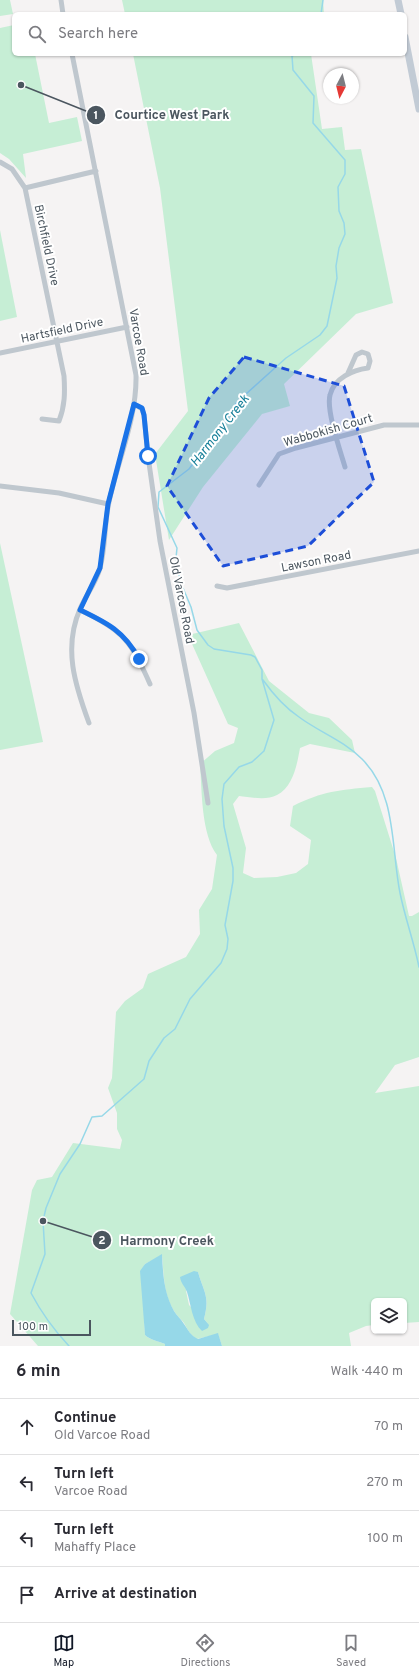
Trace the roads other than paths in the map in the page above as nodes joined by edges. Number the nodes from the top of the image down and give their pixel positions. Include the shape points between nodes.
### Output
1 (60, 0) edge
2 (398, 0) edge
3 (63, 12) edge
4 (401, 12) edge
5 (407, 45) edge
6 (72, 56) edge
7 (418, 97) edge
8 (419, 110) edge
9 (0, 162) edge
10 (96, 170) junction
11 (25, 188) junction
12 (127, 327) junction
13 (57, 341) junction
14 (0, 353) edge
15 (348, 373) junction
16 (134, 404) junction
17 (42, 419) dead end
18 (419, 425) edge
19 (337, 436) junction
20 (345, 467) dead end
21 (259, 485) dead end
22 (0, 486) edge
23 (108, 504) junction
24 (419, 551) edge
25 (217, 586) dead end
26 (80, 610) junction
27 (150, 684) dead end
28 (89, 723) dead end
29 (208, 803) dead end

1 - 3 street
2 - 4 main road
5 - 7 main road
6 - 10 street, Varcoe Road
7 - 8 main road
9 - 11 street, Birchfield Drive via 12,170
10 - 11 street
10 - 12 street, Varcoe Road
11 - 13 street, Birchfield Drive
12 - 13 street, Hartsfield Drive
12 - 16 street, Varcoe Road via 136,375
13 - 14 street, Hartsfield Drive
13 - 17 street, Birchfield Drive via 66,393 63,411 59,421
15 - 15 street via 368,368 368,354 362,352 356,355
15 - 19 street via 333,387 329,395 330,411
16 - 23 street, Varcoe Road
16 - 29 street, Old Varcoe Road via 142,408 144,415 160,541 194,713
18 - 19 street, Wabbokish Court via 384,425
19 - 20 street
19 - 21 street, Wabbokish Court via 279,454
22 - 23 street via 59,493
23 - 26 street, Varcoe Road via 100,568
24 - 25 street, Lawson Road via 227,588
26 - 27 street via 112,626 123,635 139,659
26 - 28 street, Varcoe Road via 73,631 71,658 78,693

